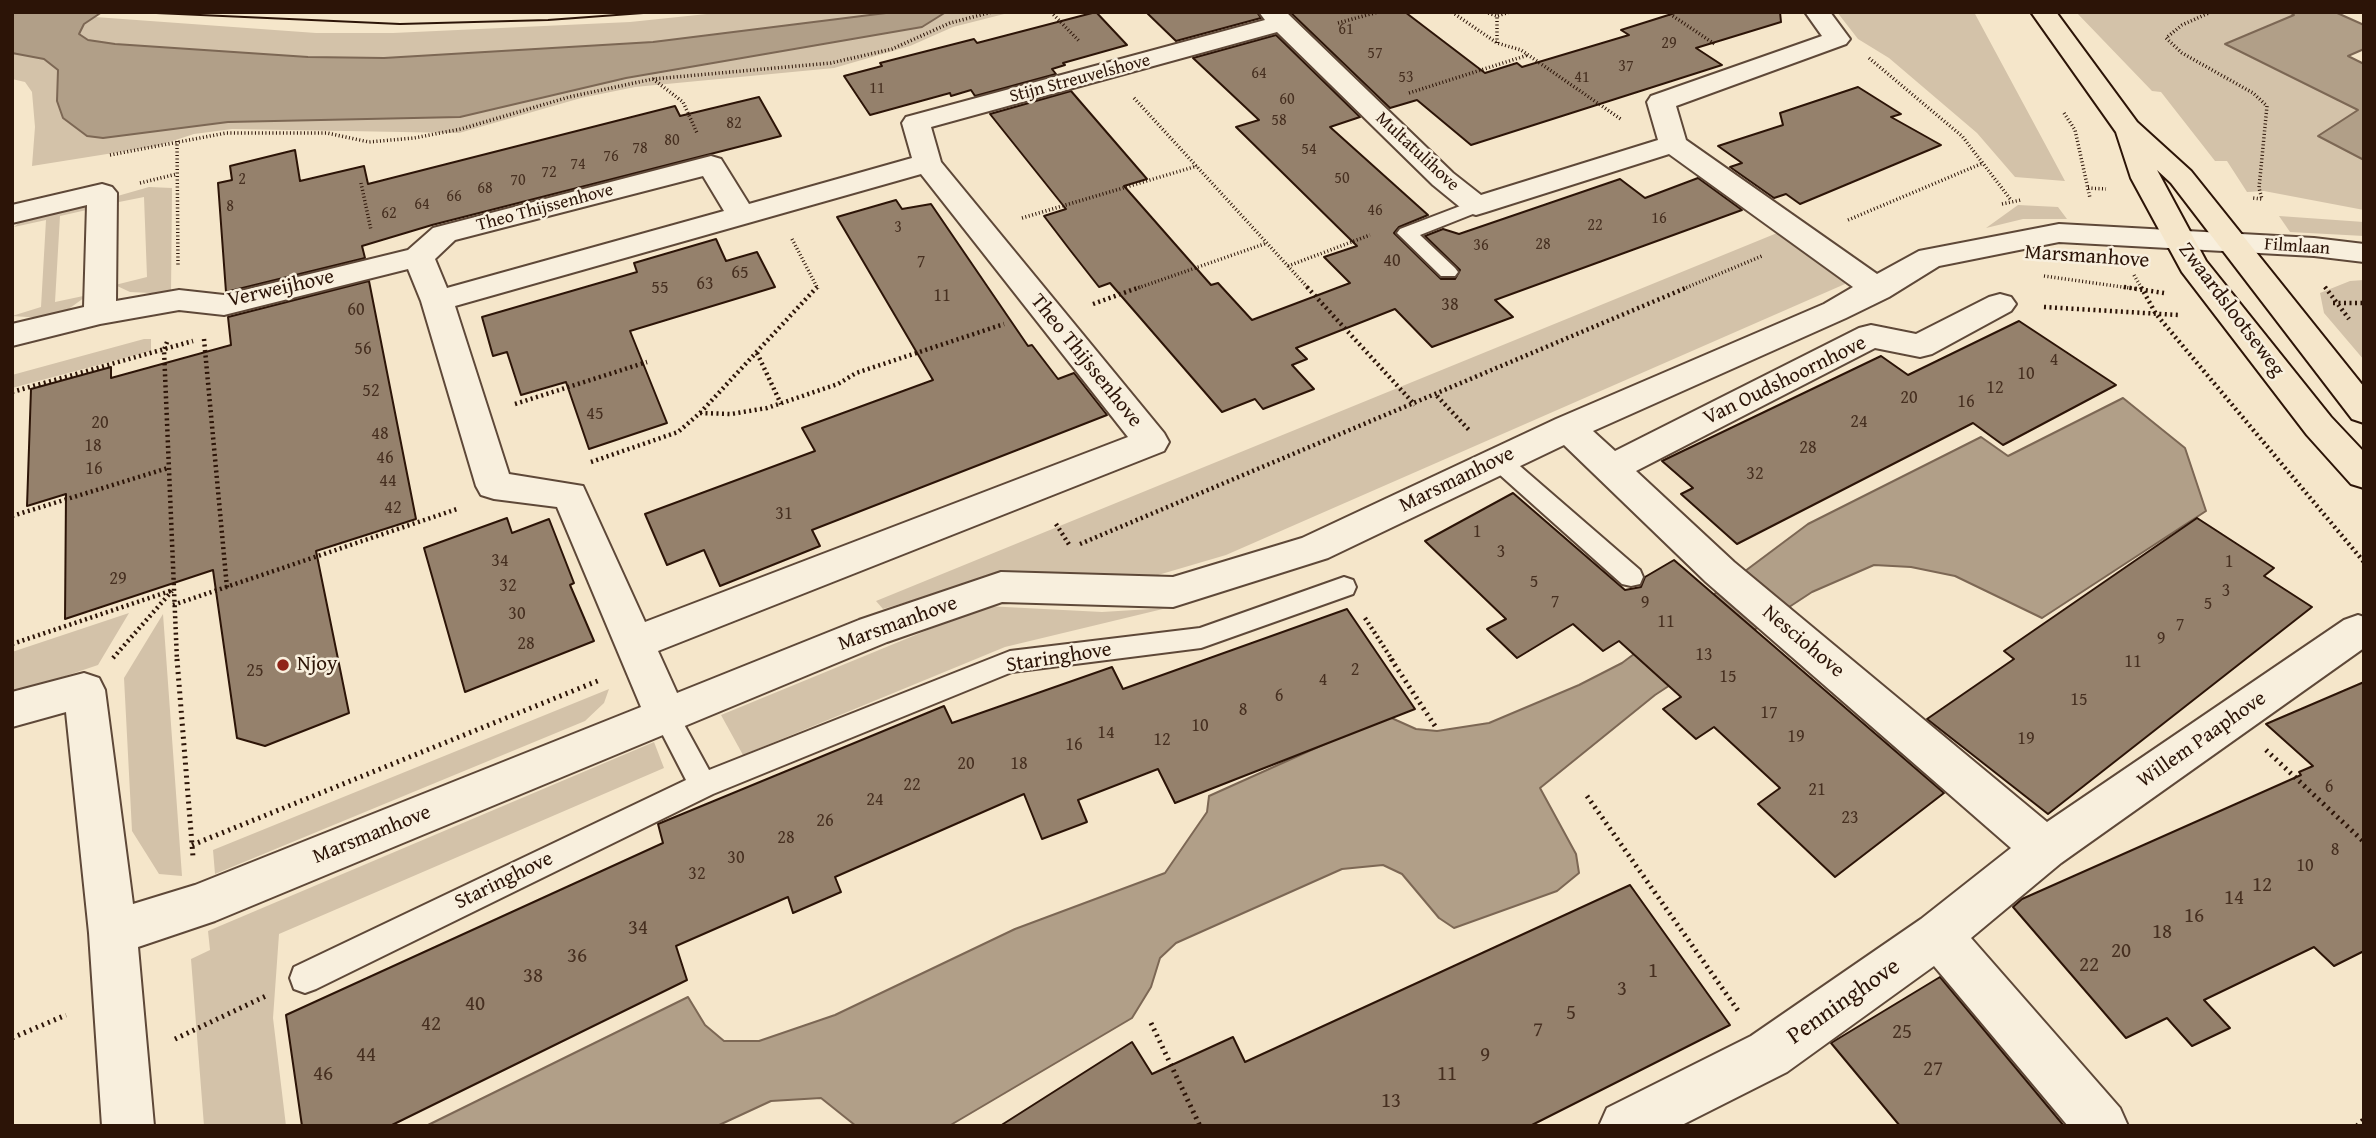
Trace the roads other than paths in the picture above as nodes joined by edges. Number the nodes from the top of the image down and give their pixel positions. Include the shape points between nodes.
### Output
1 (1817, 12) edge
2 (2043, 12) edge
3 (1277, 18) edge
4 (2127, 128) junction
5 (1673, 144) junction
6 (927, 163) junction
7 (1476, 206) junction
8 (740, 213) junction
9 (12, 214) edge
10 (2186, 253) junction
11 (2364, 253) edge
12 (2239, 255) junction
13 (419, 257) junction
14 (2364, 270) edge
15 (1448, 272) dead end
16 (1878, 290) junction
17 (437, 301) junction
18 (2000, 304) dead end
19 (100, 314) junction
20 (12, 335) edge
21 (2364, 411) edge
22 (1568, 428) junction
23 (1498, 460) junction
24 (1612, 468) junction
25 (2364, 475) edge
26 (1632, 577) dead end
27 (1344, 587) dead end
28 (2358, 631) dead end
29 (639, 653) junction
30 (12, 710) edge
31 (666, 716) junction
32 (703, 785) junction
33 (2045, 849) junction
34 (113, 933) junction
35 (1938, 935) junction
36 (304, 978) road end
37 (128, 1126) edge
38 (1625, 1126) edge
39 (2102, 1126) edge

1 - 5 street via 1836,39 1661,102
2 - 4 main road, Zwaardslootseweg
3 - 6 street, Stijn Streuvelshove via 1109,71 916,124
3 - 7 street, Multatulihove
4 - 10 main road, Zwaardslootseweg via 2145,178
4 - 12 main road, Zwaardslootseweg via 2182,177
5 - 7 street, Multatulihove
5 - 16 street
6 - 8 street
6 - 29 street, Theo Thijssenhove via 1151,442
7 - 15 lane via 1407,233
8 - 13 street, Theo Thijssenhove via 711,165 444,234
8 - 17 street
9 - 19 street via 102,193
10 - 12 street, Marsmanhove
10 - 16 street, Marsmanhove via 1981,248 1930,258
10 - 25 main road, Zwaardslootseweg via 2319,425
11 - 12 street, Filmlaan via 2314,247
12 - 14 street, Filmlaan via 2312,272
12 - 21 main road, Zwaardslootseweg
13 - 17 street
13 - 19 street, Verweijhove via 224,305 179,300
16 - 22 street, Marsmanhove
17 - 29 street via 494,486 570,495
18 - 24 street, Van Oudshoornhove via 1920,346 1871,336
19 - 20 street, Verweijhove
22 - 23 street, Marsmanhove
22 - 24 street, Nesciohove
23 - 26 lane
23 - 31 street, Marsmanhove via 1315,548 1173,592 1001,587 873,632
24 - 33 street, Nesciohove via 1720,572
27 - 32 lane, Staringhove via 1201,638 1010,662
28 - 33 street, Willem Paaphove
29 - 31 street
30 - 34 street via 84,690
31 - 32 lane
31 - 34 street, Marsmanhove via 198,906
32 - 36 lane, Staringhove
33 - 35 street, Penninghove
34 - 37 street
35 - 38 street, Penninghove via 1769,1054
35 - 39 street

